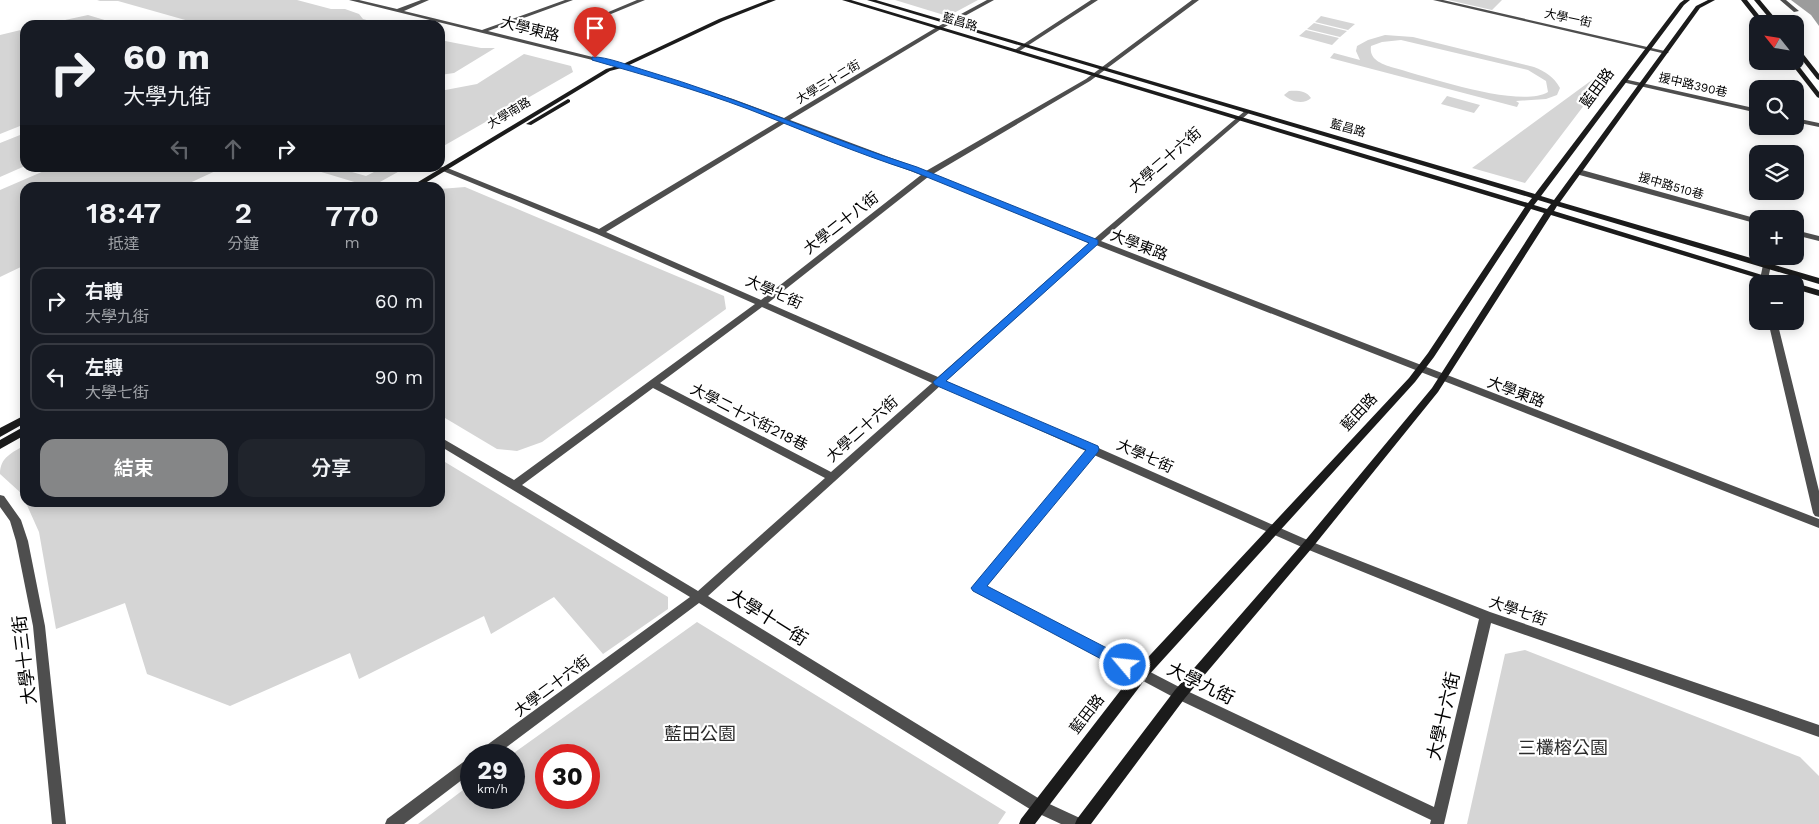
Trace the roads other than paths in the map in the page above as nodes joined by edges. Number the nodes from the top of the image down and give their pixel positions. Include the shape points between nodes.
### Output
1 (352, 0) edge
2 (426, 0) edge
3 (570, 0) edge
4 (621, 0) edge
5 (642, 0) edge
6 (773, 0) edge
7 (845, 0) edge
8 (870, 0) edge
9 (991, 0) edge
10 (1095, 0) edge
11 (1196, 0) edge
12 (1436, 0) edge
13 (1687, 0) edge
14 (1712, 0) edge
15 (1744, 0) edge
16 (1757, 0) edge
17 (1783, 0) edge
18 (632, 4) junction
19 (398, 11) junction
20 (1796, 11) dead end
21 (609, 13) dead end
22 (1756, 15) edge
23 (1770, 15) edge
24 (434, 20) edge
25 (445, 23) edge
26 (948, 23) junction
27 (939, 28) junction
28 (483, 32) junction
29 (1026, 45) junction
30 (1650, 47) junction
31 (1016, 51) junction
32 (1666, 52) junction
33 (1804, 59) edge
34 (623, 66) junction
35 (1105, 69) junction
36 (1799, 70) edge
37 (1095, 75) junction
38 (1819, 78) edge
39 (1624, 81) junction
40 (1642, 85) junction
41 (1819, 96) edge
42 (1749, 109) edge
43 (1248, 111) junction
44 (1238, 118) junction
45 (785, 120) junction
46 (1804, 122) edge
47 (1819, 125) edge
48 (446, 170) joint
49 (442, 172) edge
50 (444, 172) edge
51 (1578, 172) junction
52 (927, 174) junction
53 (423, 182) edge
54 (431, 182) edge
55 (1537, 196) junction
56 (1556, 202) junction
57 (1530, 206) junction
58 (1549, 212) junction
59 (1749, 220) edge
60 (600, 232) junction
61 (1804, 235) edge
62 (1819, 239) edge
63 (1095, 242) junction
64 (1767, 266) junction
65 (1749, 275) edge
66 (1765, 275) edge
67 (1819, 281) edge
68 (1804, 289) edge
69 (1819, 293) edge
70 (762, 303) junction
71 (1774, 330) edge
72 (1420, 369) junction
73 (1442, 378) junction
74 (939, 382) junction
75 (652, 384) junction
76 (20, 421) edge
77 (0, 433) edge
78 (20, 433) edge
79 (445, 443) edge
80 (0, 445) edge
81 (1093, 449) junction
82 (832, 477) junction
83 (515, 485) junction
84 (0, 499) edge
85 (1819, 513) edge
86 (1819, 524) edge
87 (1274, 530) junction
88 (1308, 545) junction
89 (699, 597) junction
90 (1486, 616) junction
91 (1142, 673) junction
92 (1180, 694) junction
93 (1819, 731) edge
94 (500, 744) edge
95 (460, 774) edge
96 (1038, 806) junction
97 (1438, 820) edge
98 (59, 824) edge
99 (392, 824) edge
100 (1026, 824) edge
101 (1077, 824) edge
102 (1082, 824) edge

1 - 19 street, 大學東路
2 - 19 street
3 - 28 street
4 - 18 street
5 - 18 street
6 - 34 street, 大學南路 via 721,20
7 - 27 street, 藍昌路
8 - 26 street, 藍昌路
9 - 26 street, 大學三十二街
10 - 29 street
11 - 35 street, 大學二十八街
12 - 30 street, 大學一街
13 - 30 street, 藍田路
14 - 32 street via 1698,7
15 - 22 street
16 - 23 street
17 - 20 street
18 - 21 street
19 - 24 street, 大學東路
25 - 28 street, 大學東路
26 - 27 street, 大學三十二街
26 - 29 street, 藍昌路
27 - 31 street, 藍昌路
27 - 45 street, 大學三十二街
28 - 34 street, 大學東路
29 - 31 street
29 - 35 street, 藍昌路
30 - 32 street, 大學一街
30 - 39 street, 藍田路
31 - 37 street, 藍昌路
32 - 40 street
33 - 38 street
34 - 45 street, 大學東路
34 - 48 street, 大學南路
35 - 37 street, 大學二十八街
35 - 43 street, 藍昌路
36 - 41 street
37 - 44 street, 藍昌路
37 - 52 street, 大學二十八街
39 - 40 street, 援中路390巷
39 - 55 street, 藍田路
40 - 42 street, 援中路390巷
40 - 51 street
43 - 44 street, 大學二十六街
43 - 55 street, 藍昌路
44 - 57 street, 藍昌路
44 - 63 street, 大學二十六街
45 - 52 street, 大學東路
45 - 60 street, 大學三十二街
46 - 47 street
48 - 60 street, 大學七街
49 - 53 street, 大學南路
50 - 54 street, 大學南路
51 - 56 street
51 - 59 street, 援中路510巷
52 - 63 street, 大學東路
52 - 70 street, 大學二十八街
55 - 56 street, 藍昌路
55 - 57 street, 藍田路
56 - 58 street
56 - 64 street, 藍昌路
57 - 58 street, 藍昌路
57 - 72 street, 藍田路
58 - 65 street, 藍昌路
58 - 73 street
60 - 70 street, 大學七街
61 - 62 street
63 - 72 street, 大學東路
63 - 74 street, 大學二十六街
64 - 66 street
64 - 67 street, 藍昌路
68 - 69 street
70 - 74 street, 大學七街
70 - 75 street, 大學二十八街
71 - 85 street
72 - 73 street, 大學東路
72 - 87 street, 藍田路
73 - 86 street, 大學東路
73 - 88 street
74 - 81 street, 大學七街
74 - 82 street, 大學二十六街
75 - 82 street, 大學二十六街218巷
75 - 83 street, 大學二十八街
76 - 77 street
78 - 80 street
79 - 83 street, 大學十一街
81 - 87 street, 大學七街
81 - 91 street, 大學九街 via 978,588
82 - 89 street, 大學二十六街
83 - 89 street, 大學十一街
84 - 98 street, 大學十三街 via 14,520 22,541 39,626
87 - 88 street, 大學七街
87 - 91 street, 藍田路
88 - 90 street, 大學七街
88 - 92 street
89 - 94 street, 大學二十六街
89 - 96 street, 大學十一街
90 - 93 street, 大學七街
90 - 97 street, 大學十六街
91 - 92 street, 大學九街
91 - 96 street, 藍田路
92 - 97 street, 大學九街
92 - 102 street
95 - 99 street
96 - 100 street, 藍田路
96 - 101 street, 大學十一街

